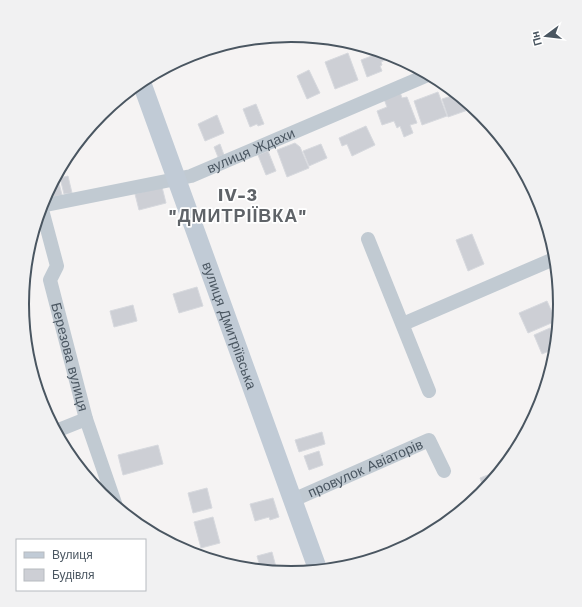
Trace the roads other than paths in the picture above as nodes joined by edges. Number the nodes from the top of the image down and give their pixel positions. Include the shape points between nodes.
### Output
1 (422, 77) edge
2 (143, 87) edge
3 (176, 179) junction
4 (48, 205) edge
5 (44, 217) edge
6 (368, 239) dead end
7 (550, 261) edge
8 (403, 324) junction
9 (429, 391) dead end
10 (86, 419) junction
11 (61, 429) edge
12 (444, 471) dead end
13 (112, 495) edge
14 (293, 500) junction
15 (316, 564) edge

1 - 3 street, вулиця Ждахи via 191,176
2 - 3 main road, вулиця Дмитріївська
3 - 4 street, вулиця Ждахи
3 - 14 main road, вулиця Дмитріївська
5 - 10 street, Березова вулиця via 57,266 50,280
6 - 8 street
7 - 8 street
8 - 9 street
10 - 11 street
10 - 13 street, Березова вулиця
12 - 14 street, провулок Авіаторів via 429,440
14 - 15 main road, вулиця Дмитріївська

